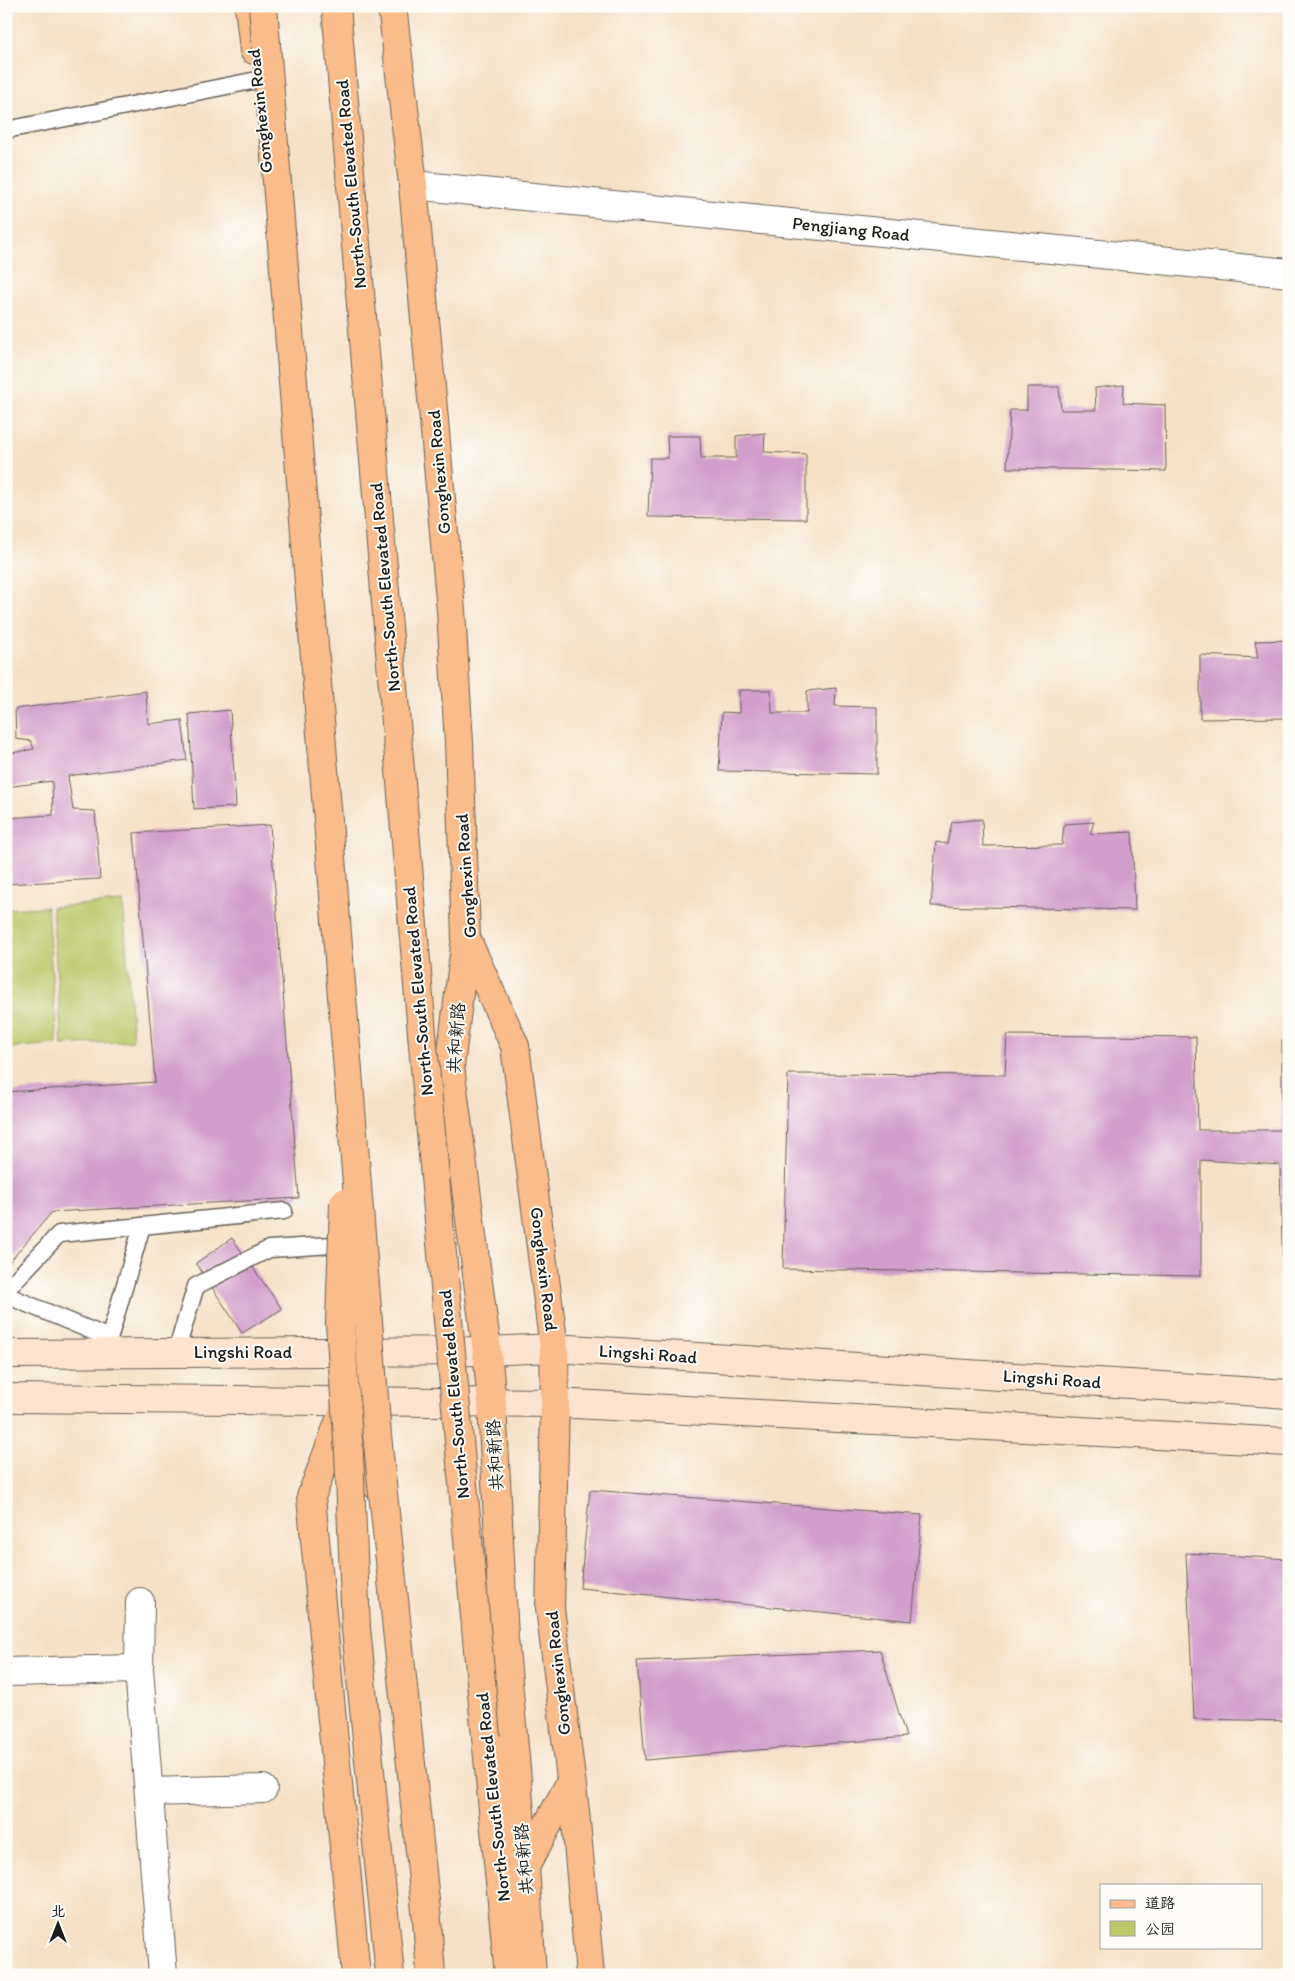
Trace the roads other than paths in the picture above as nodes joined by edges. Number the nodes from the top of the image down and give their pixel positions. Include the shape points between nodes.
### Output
1 (249, 6) edge
2 (263, 6) edge
3 (336, 6) edge
4 (392, 6) edge
5 (257, 80) junction
6 (6, 130) edge
7 (413, 185) junction
8 (1289, 273) edge
9 (466, 938) junction
10 (348, 1056) junction
11 (284, 1211) dead end
12 (142, 1226) junction
13 (348, 1244) junction
14 (6, 1290) edge
15 (6, 1295) edge
16 (107, 1345) junction
17 (554, 1348) junction
18 (345, 1351) junction
19 (487, 1351) junction
20 (176, 1352) junction
21 (6, 1354) edge
22 (1289, 1394) edge
23 (6, 1398) edge
24 (347, 1402) junction
25 (492, 1402) junction
26 (555, 1403) junction
27 (1289, 1442) edge
28 (140, 1602) dead end
29 (140, 1669) junction
30 (6, 1672) edge
31 (571, 1781) junction
32 (263, 1789) dead end
33 (149, 1792) junction
34 (525, 1867) junction
35 (506, 1928) junction
36 (163, 1975) edge
37 (356, 1975) edge
38 (390, 1975) edge
39 (420, 1975) edge
40 (431, 1975) edge
41 (509, 1975) edge
42 (516, 1975) edge
43 (532, 1975) edge
44 (590, 1975) edge

1 - 5 main road, Gonghexin Road
2 - 10 main road, bridge
3 - 35 main road, North-South Elevated Road, bridge via 458,1441
4 - 7 main road, Gonghexin Road
5 - 6 lane
5 - 13 main road, Gonghexin Road via 352,1079
7 - 8 street, Pengjiang Road
7 - 9 main road, Gonghexin Road via 451,610
9 - 17 main road, Gonghexin Road via 515,1046
9 - 19 main road, 共和新路 via 450,1066
10 - 38 main road, bridge via 340,1323 356,1628
10 - 40 main road, bridge via 377,1435
11 - 12 lane
12 - 14 lane via 60,1234
12 - 16 lane
13 - 18 main road, Gonghexin Road
13 - 20 lane via 269,1249 196,1286
15 - 16 lane
16 - 20 main road, Lingshi Road
16 - 21 main road, Lingshi Road
17 - 19 main road, Lingshi Road
17 - 22 main road, Lingshi Road
17 - 26 main road, Gonghexin Road
18 - 19 main road, Lingshi Road
18 - 20 main road, Lingshi Road
18 - 24 main road, Gonghexin Road
19 - 25 main road, 共和新路
23 - 24 main road
24 - 25 main road
24 - 37 main road via 312,1497
24 - 39 main road, Gonghexin Road via 375,1477
25 - 26 main road
25 - 34 main road, 共和新路 via 504,1638
26 - 27 main road
26 - 31 main road, Gonghexin Road via 550,1608
28 - 29 street
29 - 30 street
29 - 33 street
31 - 34 main road
31 - 44 main road, Gonghexin Road
32 - 33 street
33 - 36 street
34 - 43 main road, 共和新路
35 - 41 main road, North-South Elevated Road
35 - 42 main road

